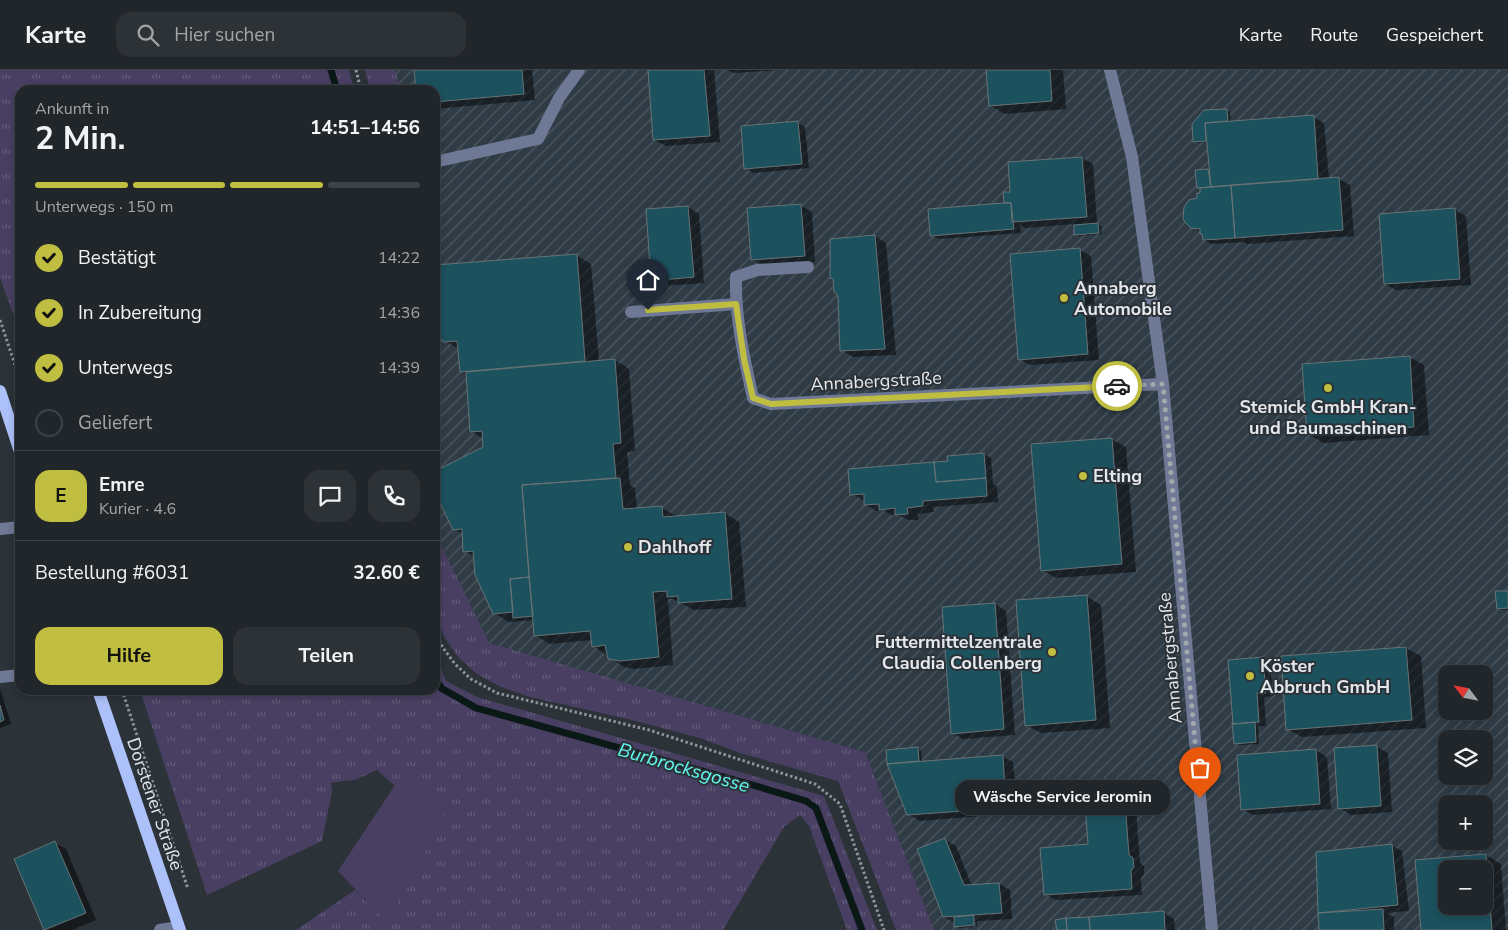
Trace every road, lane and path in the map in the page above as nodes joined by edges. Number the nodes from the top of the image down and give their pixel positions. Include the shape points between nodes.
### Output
1 (356, 70) edge
2 (579, 70) edge
3 (1110, 70) edge
4 (360, 85) edge
5 (440, 161) edge
6 (808, 267) dead end
7 (736, 304) junction
8 (631, 312) dead end
9 (0, 320) edge
10 (15, 365) edge
11 (1163, 384) junction
12 (0, 391) edge
13 (15, 437) edge
14 (15, 528) edge
15 (0, 529) edge
16 (440, 642) edge
17 (15, 675) edge
18 (0, 676) edge
19 (100, 695) edge
20 (124, 695) edge
21 (190, 896) dead end
22 (179, 928) edge
23 (160, 930) edge
24 (884, 930) edge
25 (1212, 930) edge

1 - 4 path
2 - 5 street via 559,98 538,139
3 - 11 street, Annabergstraße via 1132,157
6 - 7 street via 757,270 736,277
7 - 8 street
7 - 11 street, Annabergstraße via 753,398 771,404
9 - 10 path
11 - 25 street, Annabergstraße
12 - 13 main road
14 - 15 street
16 - 24 path via 455,664 471,679 497,693 649,730 815,784 840,804
17 - 18 street
19 - 22 main road, Dorstener Straße
20 - 21 path
22 - 23 street

